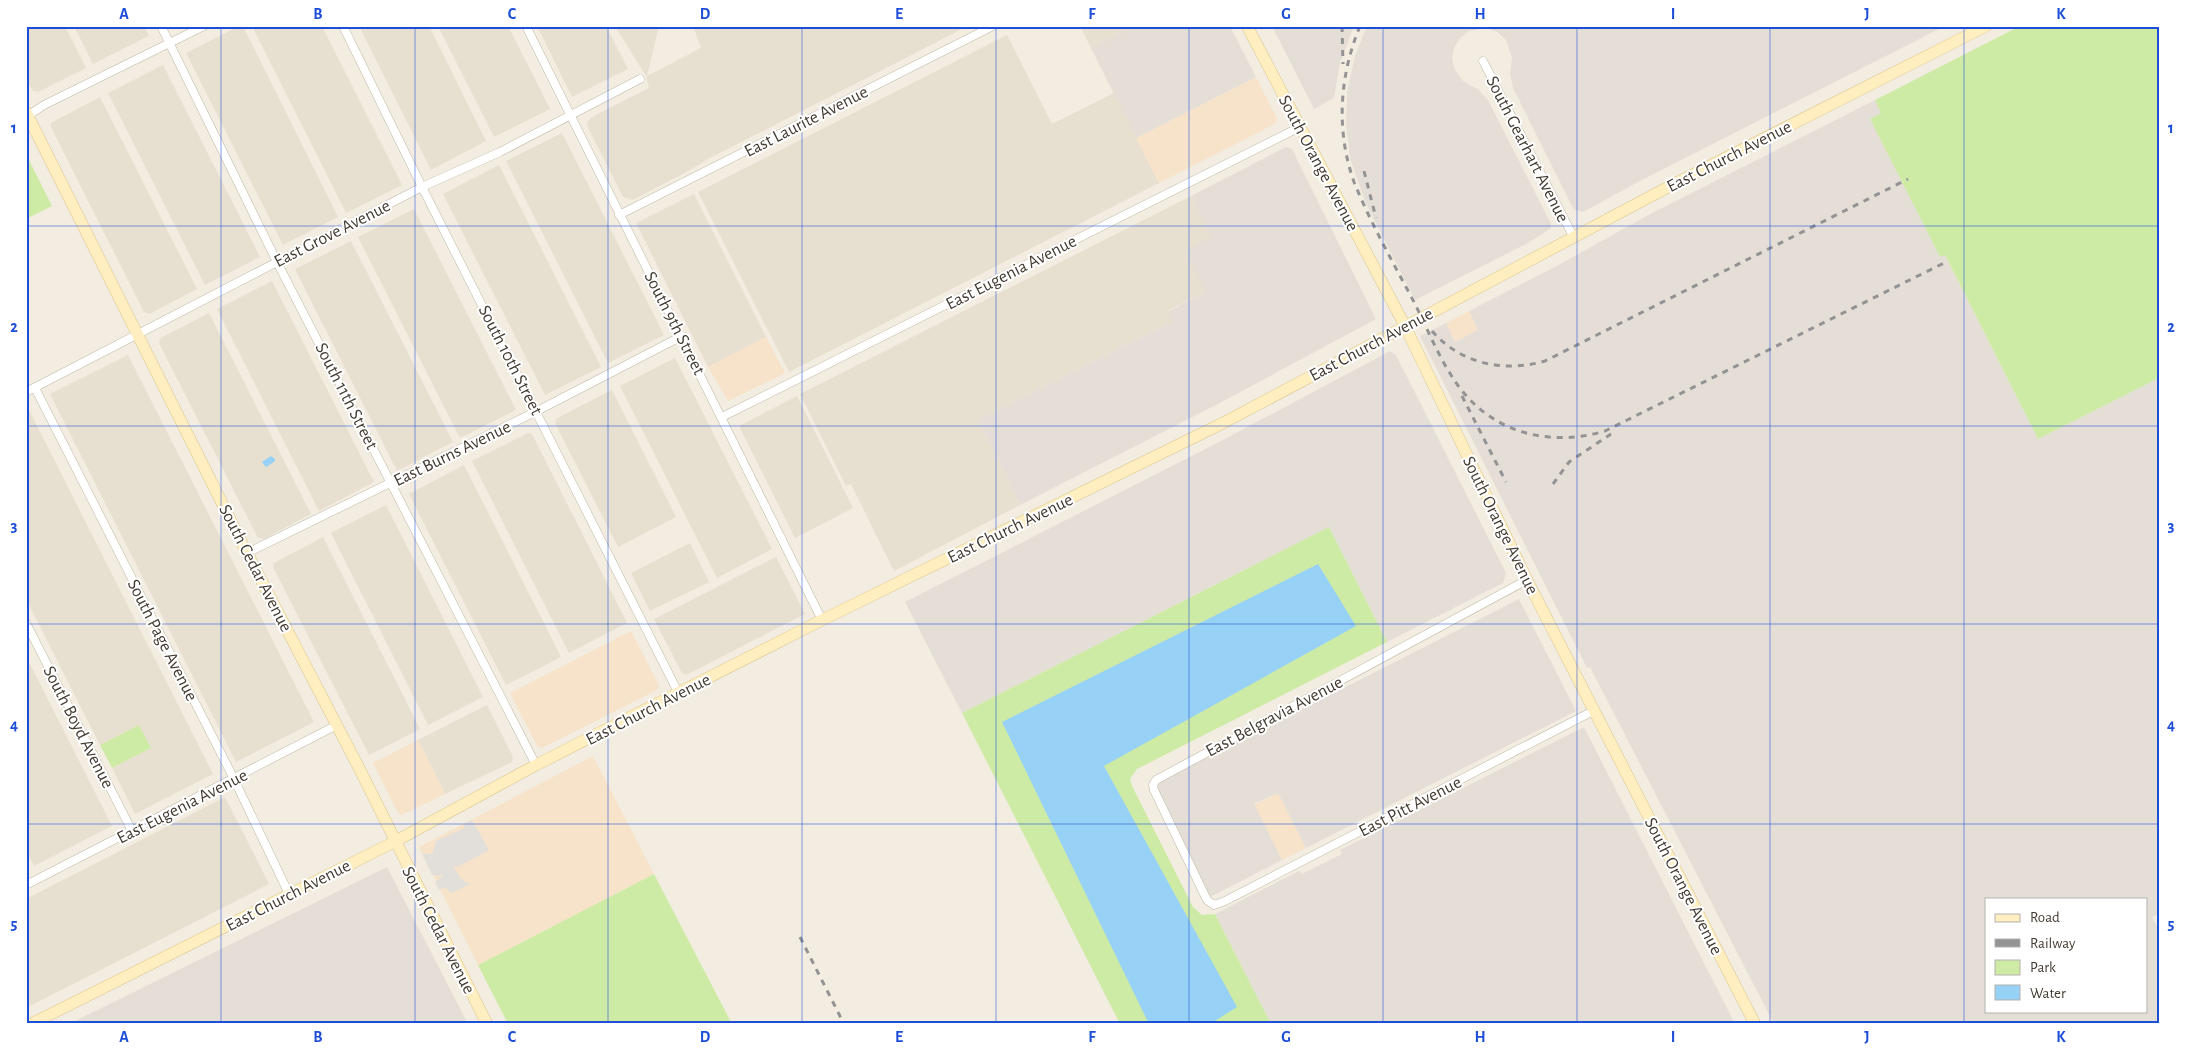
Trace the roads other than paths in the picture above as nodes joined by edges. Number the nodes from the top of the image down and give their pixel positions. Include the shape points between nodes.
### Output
1 (161, 26) edge
2 (204, 26) edge
3 (343, 26) edge
4 (526, 26) edge
5 (993, 26) edge
6 (1247, 26) edge
7 (1986, 26) edge
8 (170, 43) junction
9 (1483, 61) dead end
10 (640, 79) dead end
11 (27, 115) edge
12 (571, 115) junction
13 (1300, 127) junction
14 (422, 188) junction
15 (619, 215) junction
16 (1574, 238) junction
17 (277, 262) junction
18 (1405, 326) junction
19 (139, 334) junction
20 (682, 336) junction
21 (35, 388) junction
22 (26, 392) edge
23 (537, 411) junction
24 (722, 417) junction
25 (392, 482) junction
26 (247, 553) junction
27 (1527, 580) junction
28 (822, 620) junction
29 (26, 623) edge
30 (679, 694) junction
31 (1595, 710) junction
32 (337, 725) junction
33 (536, 765) junction
34 (234, 779) junction
35 (132, 831) junction
36 (394, 842) junction
37 (27, 882) edge
38 (289, 894) junction
39 (1225, 901) joint
40 (31, 1024) edge
41 (487, 1024) edge
42 (1755, 1024) edge

1 - 8 street, South 11th Street
2 - 8 street
3 - 14 street, South 10th Street
4 - 12 street, South 9th Street
5 - 15 street, East Laurite Avenue
6 - 13 main road, South Orange Avenue
7 - 16 main road, East Church Avenue
8 - 11 street
8 - 17 street, South 11th Street
9 - 16 street, South Gearhart Avenue
10 - 12 street, East Grove Avenue
11 - 19 main road, South Cedar Avenue
12 - 14 street, East Grove Avenue
12 - 15 street, South 9th Street
13 - 18 main road, South Orange Avenue
13 - 24 street, East Eugenia Avenue
14 - 17 street, East Grove Avenue
14 - 23 street, South 10th Street
15 - 20 street, South 9th Street
16 - 18 main road, East Church Avenue
17 - 19 street, East Grove Avenue
17 - 25 street, South 11th Street
18 - 27 main road, South Orange Avenue
18 - 28 main road, East Church Avenue via 1223,423
19 - 21 street, East Grove Avenue
19 - 26 main road, South Cedar Avenue
20 - 23 street, East Burns Avenue
20 - 24 street, South 9th Street
21 - 22 street, East Grove Avenue
21 - 34 street, South Page Avenue
23 - 25 street, East Burns Avenue
23 - 30 street, South 10th Street
24 - 28 street, South 9th Street
25 - 26 street, East Burns Avenue
25 - 33 street, South 11th Street
26 - 32 main road, South Cedar Avenue
27 - 31 main road, South Orange Avenue
27 - 39 street, East Belgravia Avenue via 1156,780 1154,790 1207,900 1214,905
28 - 30 main road, East Church Avenue
29 - 35 street, South Boyd Avenue
30 - 33 main road, East Church Avenue
31 - 39 street, East Pitt Avenue
31 - 42 main road, South Orange Avenue
32 - 34 street, East Eugenia Avenue
32 - 36 main road, South Cedar Avenue
33 - 36 main road, East Church Avenue
34 - 35 street, East Eugenia Avenue
34 - 38 street, South Page Avenue
35 - 37 street, East Eugenia Avenue
36 - 38 main road, East Church Avenue
36 - 41 main road, South Cedar Avenue
38 - 40 main road, East Church Avenue

